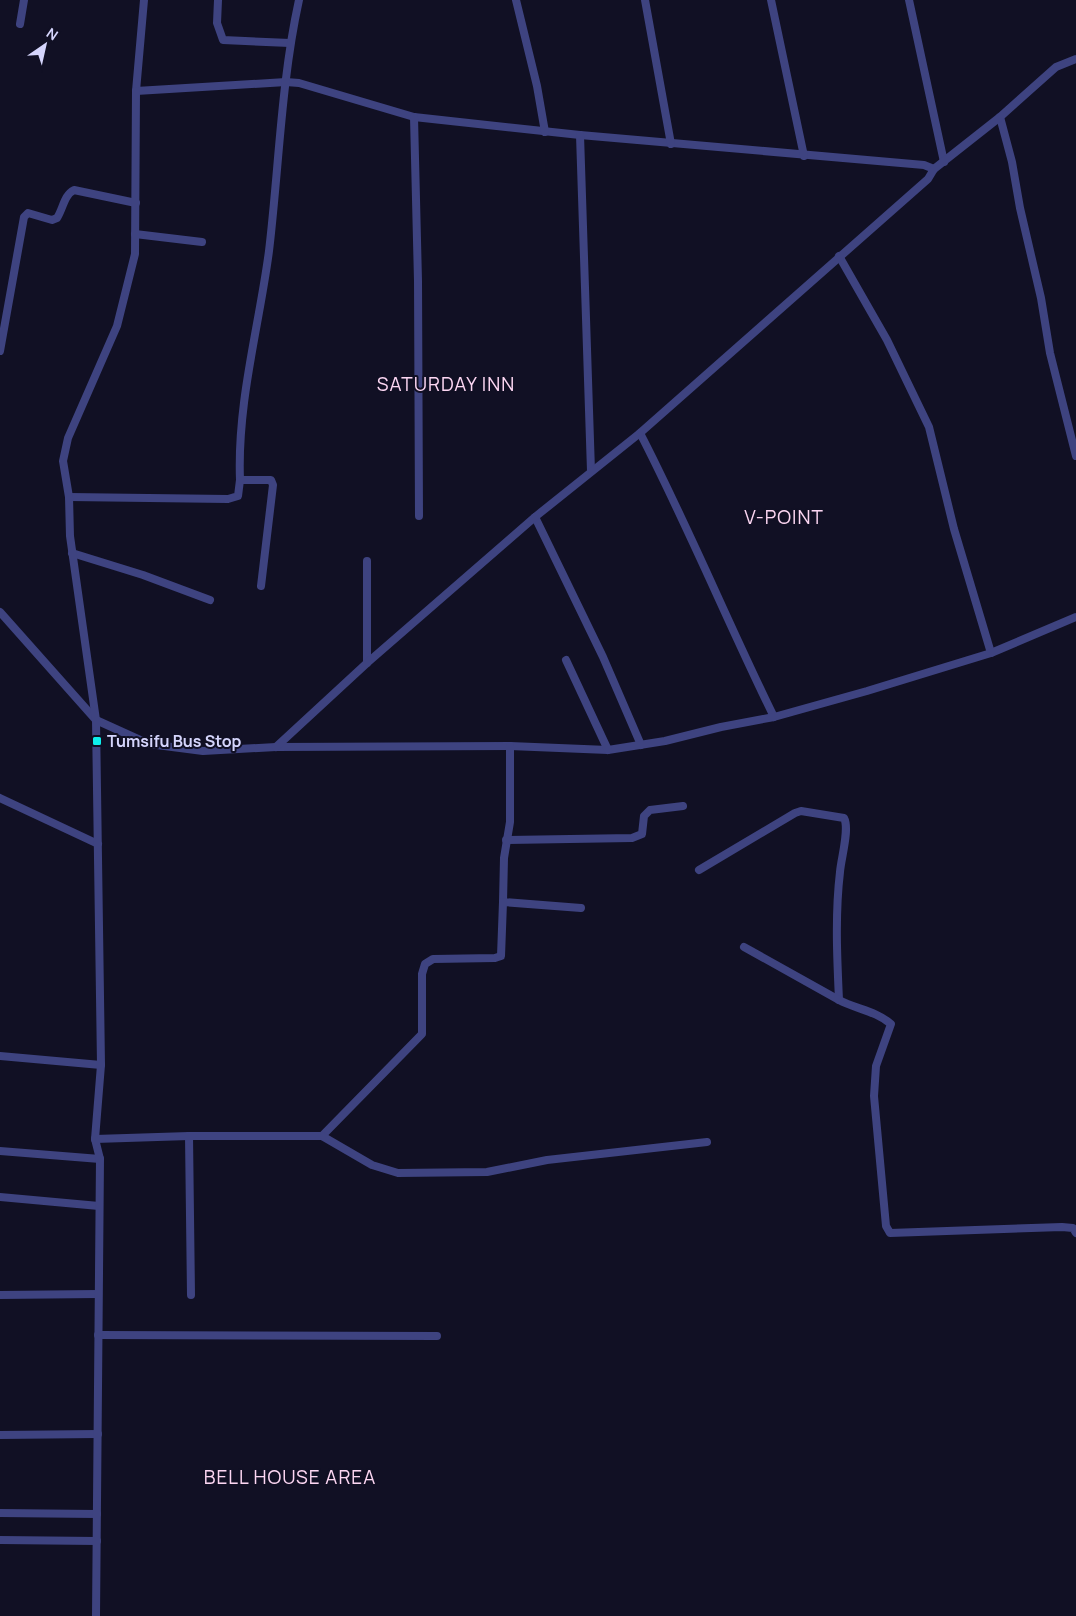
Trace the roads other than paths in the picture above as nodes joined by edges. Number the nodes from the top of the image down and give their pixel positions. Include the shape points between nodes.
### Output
1 (24, 0) edge
2 (144, 0) edge
3 (218, 0) edge
4 (299, 0) edge
5 (516, 0) edge
6 (645, 0) edge
7 (771, 0) edge
8 (909, 0) edge
9 (20, 24) dead end
10 (290, 43) junction
11 (1076, 58) edge
12 (286, 82) junction
13 (136, 91) junction
14 (414, 117) junction
15 (1000, 117) junction
16 (545, 132) junction
17 (580, 135) junction
18 (671, 144) junction
19 (804, 156) junction
20 (944, 162) junction
21 (934, 169) junction
22 (136, 203) junction
23 (135, 234) junction
24 (202, 242) dead end
25 (839, 256) junction
26 (0, 351) edge
27 (640, 433) junction
28 (1076, 456) edge
29 (591, 471) junction
30 (240, 480) junction
31 (69, 497) junction
32 (419, 516) dead end
33 (535, 517) junction
34 (72, 553) junction
35 (367, 561) dead end
36 (261, 586) dead end
37 (210, 600) dead end
38 (0, 612) edge
39 (1076, 617) edge
40 (991, 653) junction
41 (566, 660) dead end
42 (367, 663) junction
43 (774, 717) junction
44 (96, 720) junction
45 (641, 745) junction
46 (510, 746) junction
47 (276, 747) junction
48 (608, 750) junction
49 (0, 798) edge
50 (683, 806) dead end
51 (506, 840) junction
52 (98, 844) junction
53 (699, 870) dead end
54 (503, 902) junction
55 (581, 908) dead end
56 (744, 947) dead end
57 (839, 1000) junction
58 (0, 1056) edge
59 (101, 1065) junction
60 (189, 1136) junction
61 (322, 1136) junction
62 (95, 1139) junction
63 (707, 1142) dead end
64 (0, 1151) edge
65 (100, 1159) junction
66 (0, 1197) edge
67 (99, 1206) junction
68 (1076, 1233) edge
69 (98, 1294) junction
70 (0, 1295) edge
71 (190, 1295) dead end
72 (98, 1335) junction
73 (437, 1336) dead end
74 (98, 1434) junction
75 (0, 1435) edge
76 (0, 1513) edge
77 (97, 1514) junction
78 (0, 1540) edge
79 (97, 1541) junction
80 (96, 1616) edge

1 - 9 street
2 - 13 street
3 - 10 street via 217,23 223,40
4 - 10 street
5 - 16 street
6 - 18 street
7 - 19 street
8 - 20 street
10 - 12 street
11 - 15 street via 1056,67
12 - 13 street
12 - 14 street
12 - 30 street via 269,252 240,436
13 - 22 street
14 - 16 street
14 - 32 street
15 - 20 street
15 - 28 street via 1041,298 1050,353
16 - 17 street
17 - 18 street
17 - 29 street
18 - 19 street
19 - 21 street via 924,165
20 - 21 street
21 - 25 street via 928,179
22 - 23 street
22 - 26 street via 74,190 66,196 57,218 52,220 28,213 24,217
23 - 24 street
23 - 31 street via 135,254 123,307 65,450 63,461
25 - 27 street
25 - 40 street via 887,340 929,427 954,529
27 - 29 street
27 - 43 street via 672,494
29 - 33 street
30 - 31 street via 238,496 228,499
30 - 36 street via 266,479 273,485
31 - 34 street
33 - 42 street
33 - 45 street via 603,657
34 - 37 street
34 - 44 street
35 - 42 street
38 - 44 street
39 - 40 street
40 - 43 street
41 - 48 street
42 - 47 street
43 - 45 street
44 - 47 street via 149,744 203,751
44 - 52 street
45 - 48 street
46 - 47 street
46 - 48 street
46 - 51 street via 510,822
49 - 52 street
50 - 51 street via 650,810 644,816 642,834 632,838
51 - 54 street
52 - 59 street
53 - 57 street via 794,813 801,811 844,818 846,826 836,935
54 - 55 street
54 - 61 street via 501,956 433,959 425,964 422,974 422,1034
56 - 57 street
57 - 68 street via 882,1016 891,1024 876,1066 874,1096 886,1226 890,1233 1062,1227 1073,1228
58 - 59 street
59 - 62 street
60 - 61 street
60 - 62 street
60 - 71 street
61 - 63 street via 372,1165 398,1173 487,1172 555,1159
62 - 65 street
64 - 65 street
65 - 67 street
66 - 67 street
67 - 69 street
69 - 70 street
69 - 72 street
72 - 73 street
72 - 74 street
74 - 75 street
74 - 77 street
76 - 77 street
77 - 79 street
78 - 79 street
79 - 80 street

